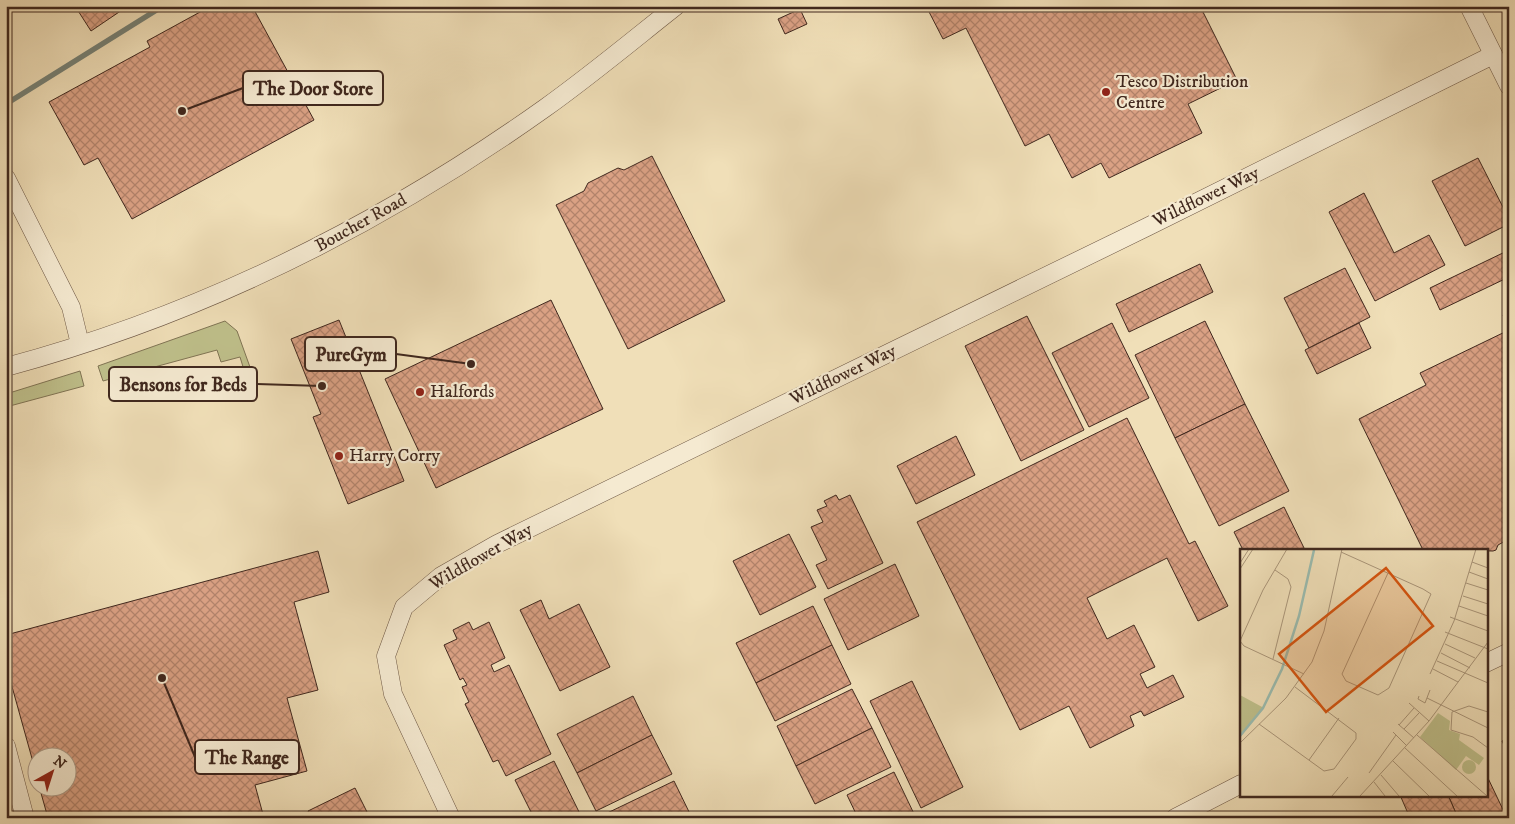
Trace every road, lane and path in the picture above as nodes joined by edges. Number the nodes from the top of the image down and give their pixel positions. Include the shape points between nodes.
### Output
1 (676, 6) edge
2 (1469, 6) edge
3 (1493, 55) junction
4 (1508, 80) edge
5 (6, 178) edge
6 (80, 344) junction
7 (6, 367) edge
8 (1509, 652) edge
9 (1488, 662) edge
10 (6, 746) edge
11 (1240, 785) edge
12 (26, 818) edge
13 (451, 818) edge
14 (1175, 818) edge

1 - 6 street, Boucher Road via 547,107 415,193 340,236 229,290
2 - 3 street
3 - 4 street
3 - 13 street, Wildflower Way via 497,544 441,576 404,607 386,656 393,694
5 - 6 street via 72,306
6 - 7 street, Boucher Road
8 - 9 street
10 - 12 street
11 - 14 street

